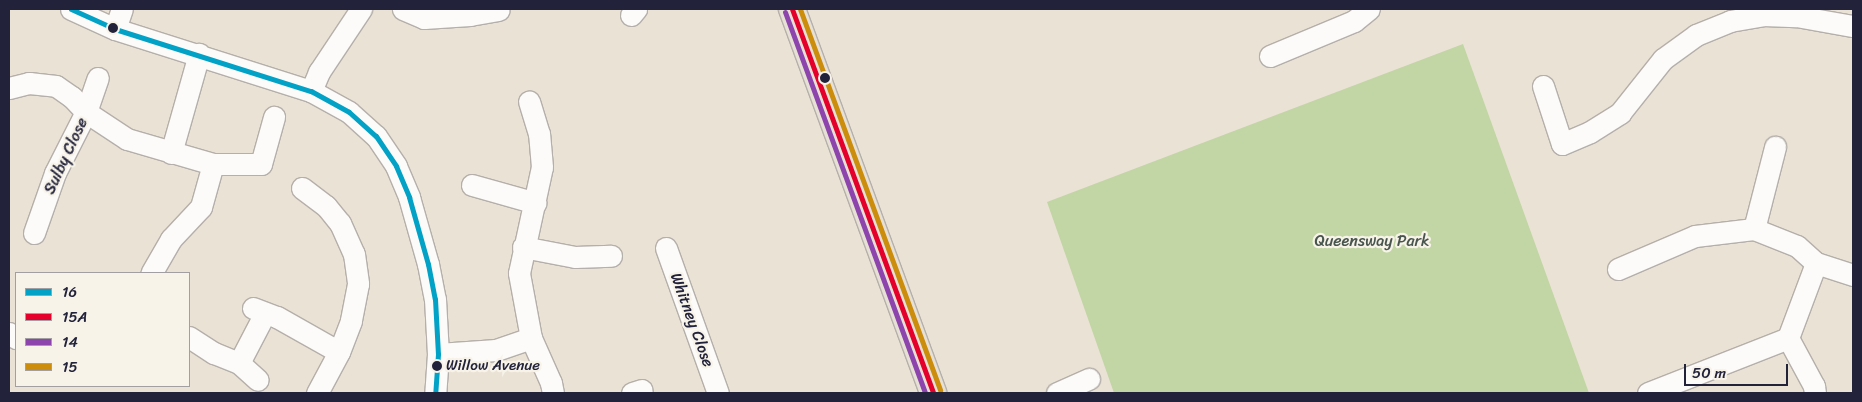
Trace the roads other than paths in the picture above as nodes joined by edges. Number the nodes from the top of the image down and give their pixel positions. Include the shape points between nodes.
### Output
1 (71, 9) edge
2 (122, 9) edge
3 (361, 9) edge
4 (403, 9) edge
5 (792, 9) edge
6 (1369, 9) edge
7 (499, 10) edge
8 (1853, 26) edge
9 (115, 29) junction
10 (199, 54) junction
11 (1270, 56) dead end
12 (98, 78) dead end
13 (1543, 86) dead end
14 (9, 88) edge
15 (311, 91) junction
16 (529, 101) dead end
17 (86, 112) junction
18 (274, 116) dead end
19 (1775, 147) dead end
20 (171, 153) junction
21 (213, 164) junction
22 (472, 185) dead end
23 (302, 188) dead end
24 (536, 203) junction
25 (1754, 229) junction
26 (34, 234) dead end
27 (523, 247) junction
28 (666, 248) dead end
29 (611, 256) dead end
30 (1816, 263) junction
31 (1618, 269) dead end
32 (152, 272) edge
33 (1853, 275) edge
34 (190, 338) edge
35 (531, 338) junction
36 (1788, 338) junction
37 (339, 352) junction
38 (438, 354) junction
39 (239, 363) junction
40 (1088, 379) dead end
41 (258, 380) dead end
42 (317, 393) edge
43 (435, 393) edge
44 (553, 393) edge
45 (718, 393) edge
46 (933, 393) edge
47 (1057, 393) edge
48 (1648, 393) edge
49 (1815, 393) edge

1 - 9 street
2 - 9 street
3 - 15 street via 319,72
4 - 7 street via 424,18
5 - 46 main road
6 - 11 street via 1354,20
8 - 13 street via 1796,16 1763,15 1730,21 1696,35 1663,59 1620,113 1590,132 1562,144
9 - 10 street
10 - 15 street
10 - 20 street
12 - 17 street, Sulby Close
14 - 17 street via 29,83 56,86
15 - 38 street via 349,112 376,136 396,166 409,197 428,264 435,299
16 - 24 street via 540,134 542,167
17 - 20 street via 127,139
17 - 26 street, Sulby Close via 55,173
18 - 21 street via 261,164
19 - 25 street
20 - 21 street
21 - 32 street via 201,207 170,239
22 - 24 street
23 - 37 street via 326,206 340,223 354,254 358,284 351,321
24 - 27 street
25 - 30 street via 1797,246
25 - 31 street via 1694,236
27 - 29 street via 575,257
27 - 35 street via 519,273
28 - 45 street, Whitney Close
30 - 33 street
30 - 36 street
34 - 39 street via 214,353
35 - 38 street via 496,350
35 - 44 street
36 - 48 street
36 - 49 street
37 - 39 street via 259,310
37 - 42 street
38 - 43 street
39 - 41 street
40 - 47 street

